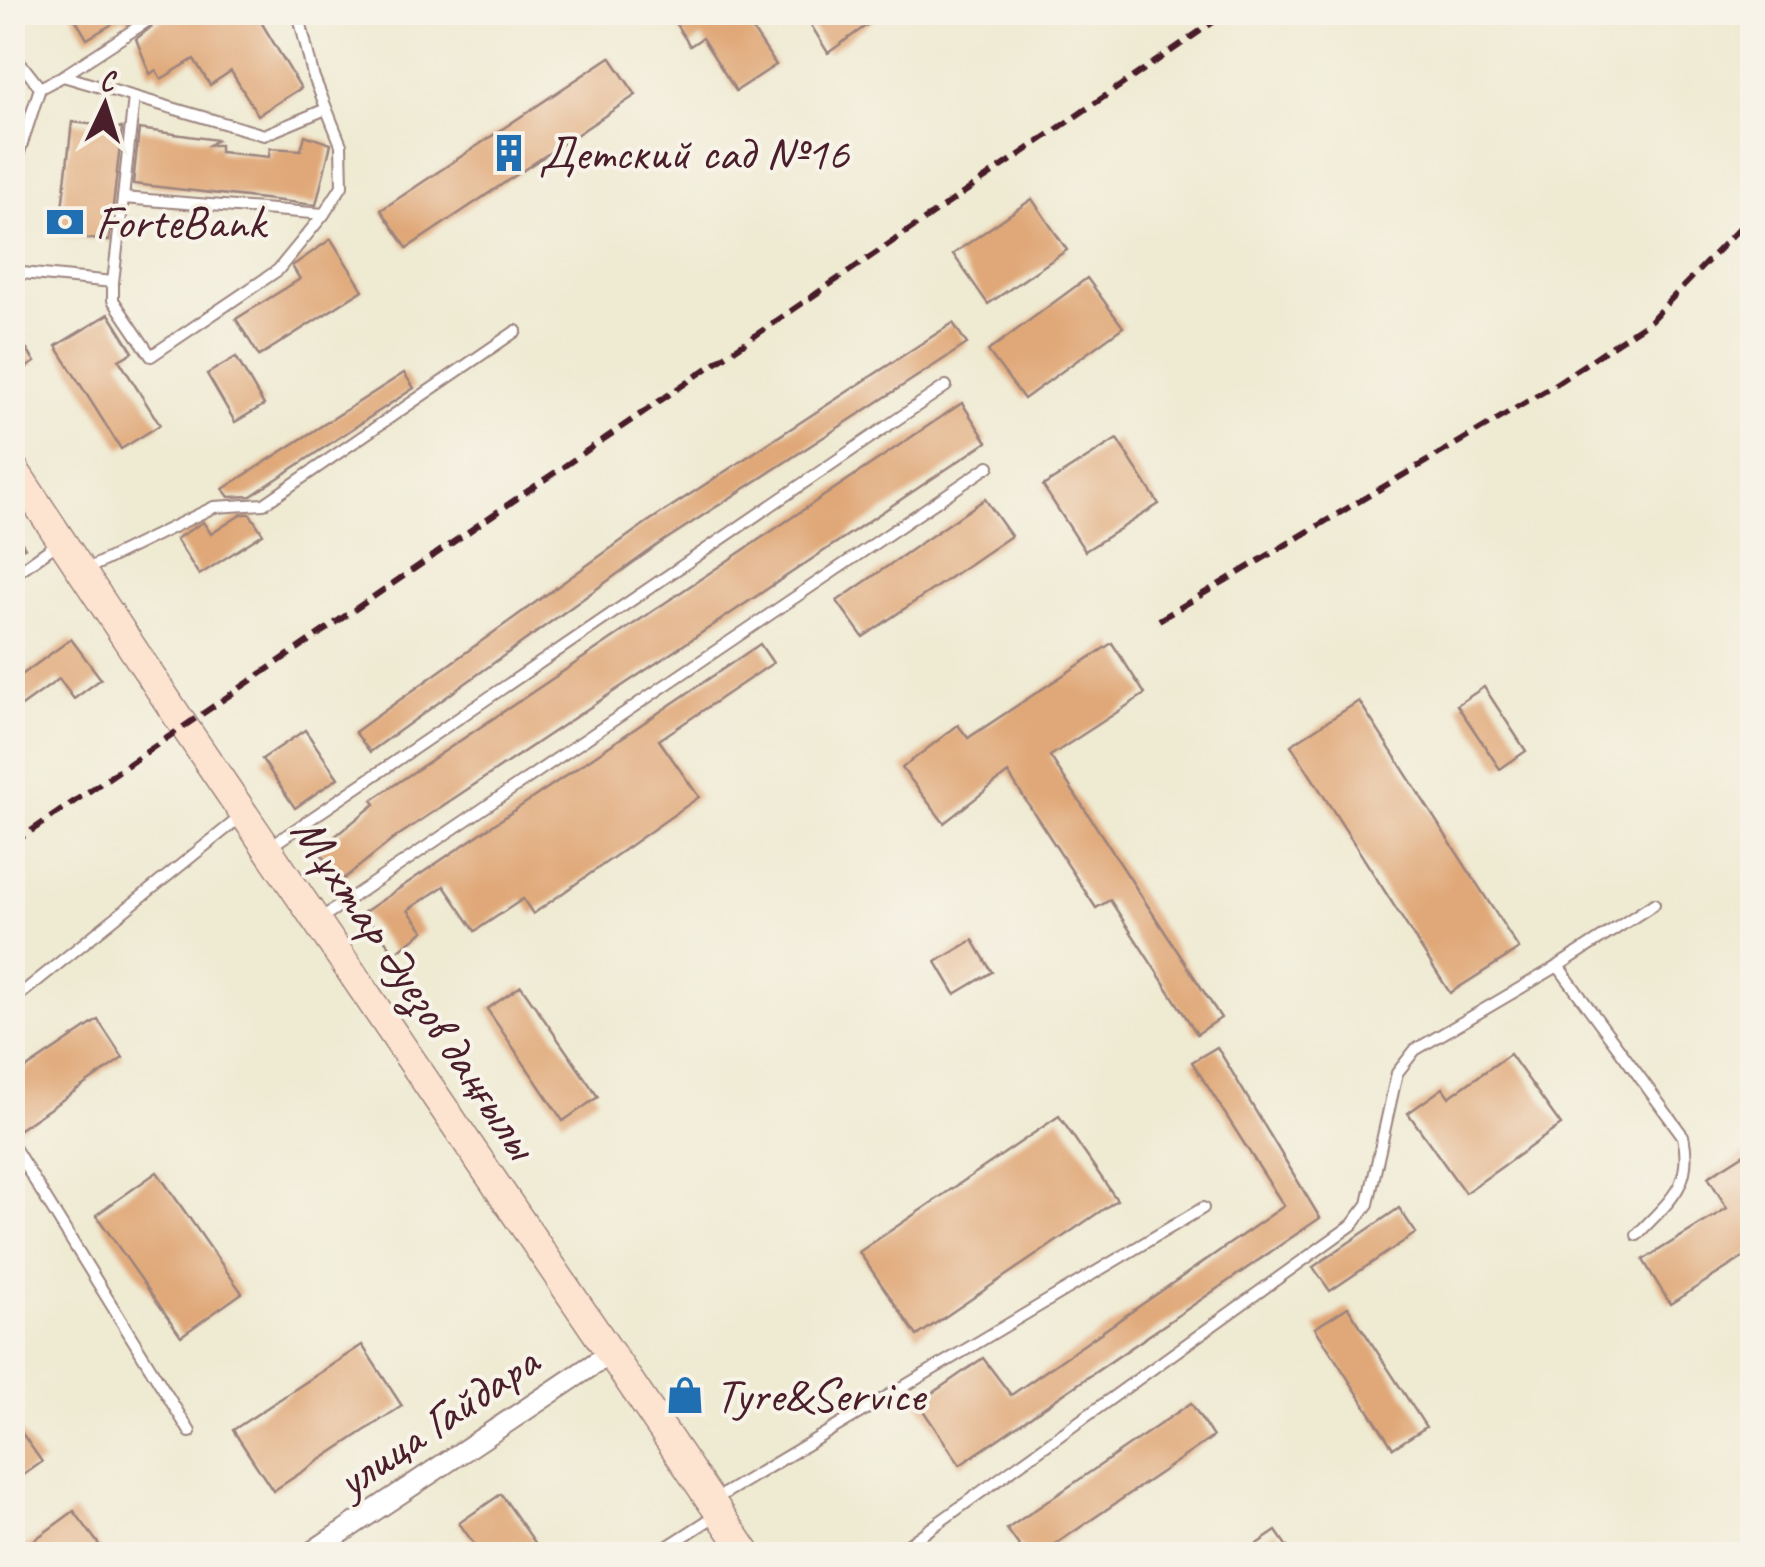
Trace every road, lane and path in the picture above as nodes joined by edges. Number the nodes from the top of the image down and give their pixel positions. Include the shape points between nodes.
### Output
1 (161, 12) edge
2 (298, 12) edge
3 (12, 52) edge
4 (63, 76) junction
5 (40, 88) junction
6 (134, 97) junction
7 (326, 109) junction
8 (12, 174) edge
9 (123, 198) junction
10 (324, 214) junction
11 (12, 272) edge
12 (113, 282) junction
13 (516, 331) dead end
14 (946, 386) dead end
15 (12, 466) edge
16 (989, 466) dead end
17 (12, 529) edge
18 (62, 541) junction
19 (32, 562) junction
20 (82, 572) junction
21 (12, 576) edge
22 (244, 814) junction
23 (267, 849) junction
24 (1654, 904) dead end
25 (316, 921) junction
26 (1558, 966) junction
27 (12, 1002) edge
28 (12, 1144) edge
29 (1203, 1208) dead end
30 (1638, 1236) dead end
31 (610, 1354) junction
32 (190, 1432) dead end
33 (715, 1507) junction
34 (1752, 1546) edge
35 (309, 1554) edge
36 (656, 1554) edge
37 (747, 1554) edge
38 (895, 1554) edge
39 (1737, 1554) edge

1 - 4 lane
2 - 7 lane
3 - 5 lane
4 - 5 lane
4 - 6 lane
5 - 8 lane
6 - 7 lane via 264,135
6 - 9 lane
7 - 10 lane via 341,146 342,186
9 - 10 lane
9 - 12 lane
10 - 12 lane via 278,270 150,356 113,300
11 - 12 lane
13 - 20 lane via 264,504 214,507
14 - 23 lane
15 - 18 main road, Мұхтар Әуезов даңғылы
16 - 25 lane
17 - 19 path
18 - 19 lane
18 - 20 main road, Мұхтар Әуезов даңғылы
19 - 21 lane
20 - 22 main road, Мұхтар Әуезов даңғылы
22 - 23 main road, Мұхтар Әуезов даңғылы
22 - 27 lane
23 - 25 main road, Мұхтар Әуезов даңғылы
24 - 26 lane
25 - 31 main road, Мұхтар Әуезов даңғылы
26 - 30 lane via 1683,1136 1689,1164 1682,1186
26 - 38 lane via 1415,1050 1398,1072 1368,1204 1352,1225
28 - 32 lane
29 - 33 lane
31 - 33 main road, Мұхтар Әуезов даңғылы
31 - 35 street, улица Гайдара
33 - 36 lane
33 - 37 main road, Мұхтар Әуезов даңғылы
34 - 39 path

